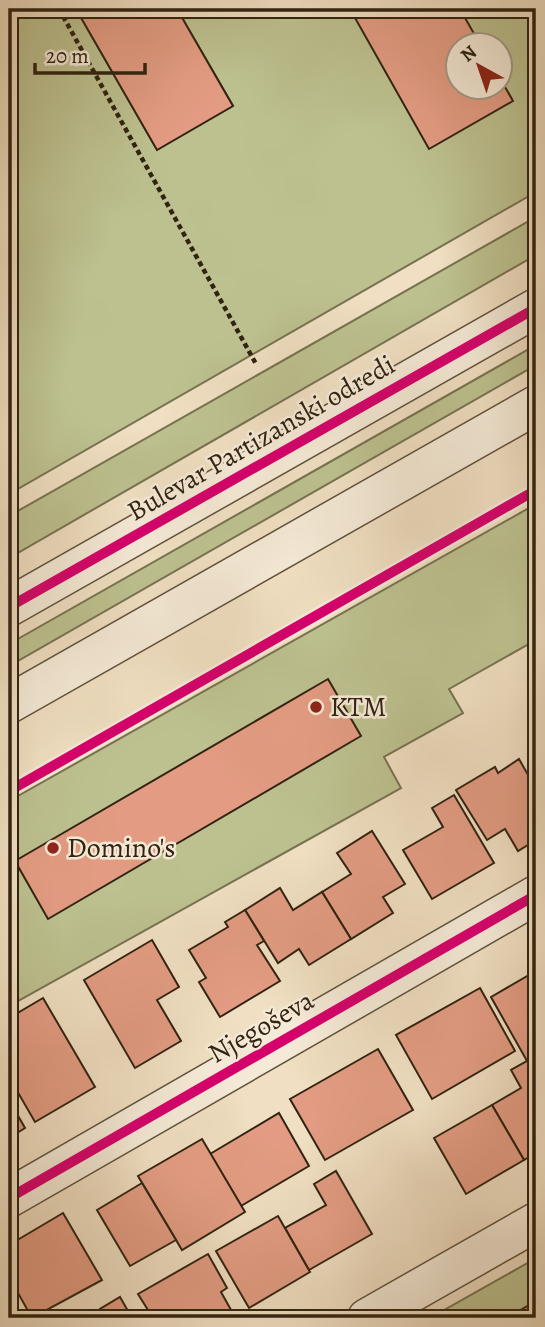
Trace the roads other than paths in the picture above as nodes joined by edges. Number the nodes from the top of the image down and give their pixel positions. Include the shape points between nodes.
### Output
1 (536, 308) edge
2 (536, 405) edge
3 (9, 607) edge
4 (9, 704) edge
5 (536, 895) edge
6 (9, 1198) edge
7 (536, 1222) edge
8 (367, 1318) edge

1 - 3 street, Bulevar Partizanski odredi
2 - 4 street
5 - 6 street, Njegoševa
7 - 8 street

